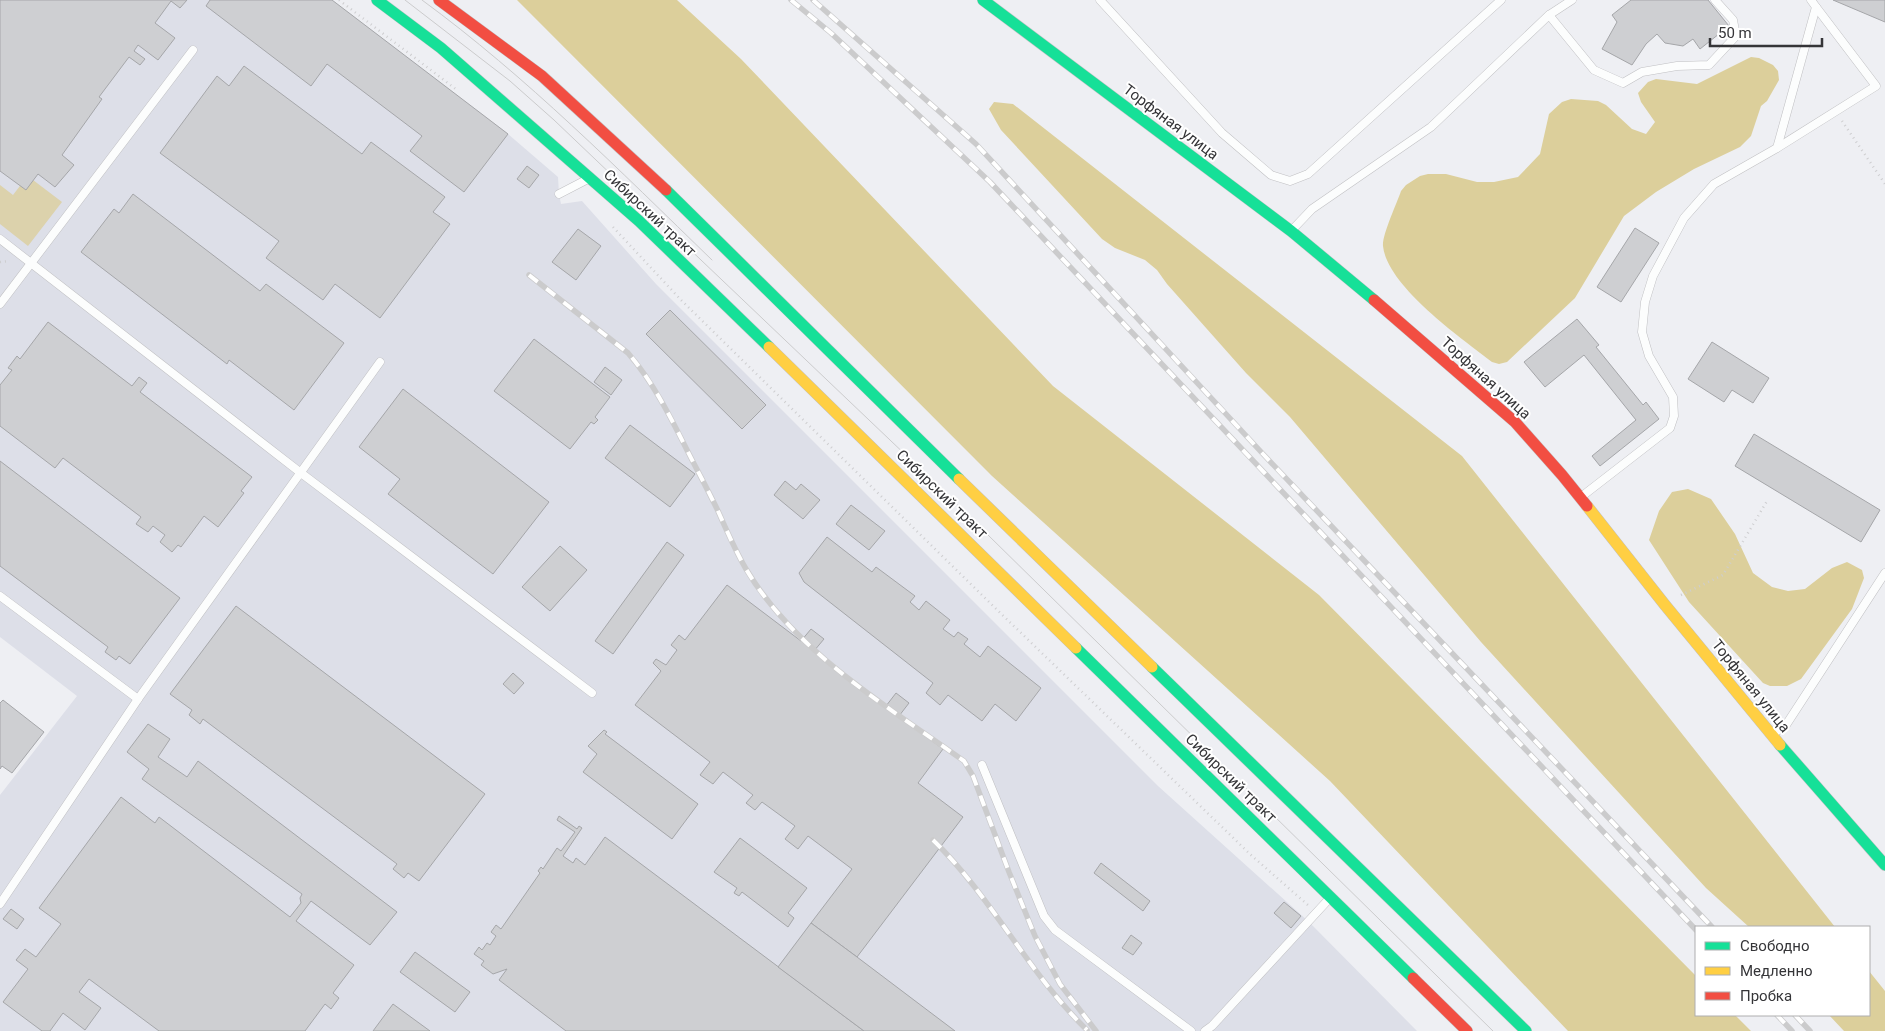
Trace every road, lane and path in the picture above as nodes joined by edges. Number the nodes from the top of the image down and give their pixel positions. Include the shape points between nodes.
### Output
1 (339, 0) edge
2 (377, 0) edge
3 (439, 0) edge
4 (983, 0) edge
5 (1100, 0) edge
6 (1501, 0) edge
7 (1572, 0) edge
8 (1715, 0) edge
9 (1813, 3) edge
10 (1549, 16) junction
11 (193, 50) dead end
12 (459, 92) dead end
13 (1835, 112) junction
14 (1777, 148) junction
15 (590, 178) junction
16 (1885, 184) edge
17 (559, 194) dead end
18 (609, 222) dead end
19 (1292, 231) junction
20 (0, 239) edge
21 (32, 263) junction
22 (0, 304) edge
23 (380, 362) dead end
24 (301, 473) junction
25 (1580, 498) junction
26 (1767, 501) dead end
27 (1885, 573) edge
28 (0, 596) edge
29 (1665, 605) junction
30 (592, 693) dead end
31 (138, 699) junction
32 (1772, 734) junction
33 (982, 765) dead end
34 (1885, 865) edge
35 (1331, 896) junction
36 (0, 904) edge
37 (1318, 913) junction
38 (1191, 1031) edge
39 (1205, 1031) edge
40 (1468, 1031) edge
41 (1526, 1031) edge

1 - 12 path
2 - 15 main road, Сибирский тракт via 441,48
3 - 41 main road, Сибирский тракт via 542,76 680,203 943,464
4 - 19 main road, Торфяная улица
5 - 6 lane via 1222,133 1271,175 1290,181 1308,174
7 - 10 lane
8 - 10 lane via 1733,20 1736,36 1709,65 1642,72 1623,83 1594,70
9 - 13 lane via 1876,86
9 - 14 lane
10 - 19 lane via 1431,127 1312,209
11 - 21 lane
13 - 14 lane
13 - 16 path
14 - 25 lane via 1714,184 1684,218 1653,276 1645,302 1642,332 1648,356 1673,397 1674,416 1670,428
15 - 17 lane
15 - 35 main road, Сибирский тракт via 646,228 900,474
18 - 37 path via 681,300 989,602 1251,855
19 - 25 main road, Торфяная улица via 1515,422
20 - 21 lane
21 - 22 lane
21 - 24 lane
23 - 24 lane
24 - 30 lane
24 - 31 lane
25 - 29 main road, Торфяная улица
26 - 29 path via 1723,575
27 - 32 lane via 1786,725
28 - 31 lane
29 - 32 main road, Торфяная улица
31 - 36 lane
32 - 34 main road, Торфяная улица
33 - 38 lane via 1044,916 1055,930
35 - 37 lane
35 - 40 main road, Сибирский тракт
37 - 39 lane

